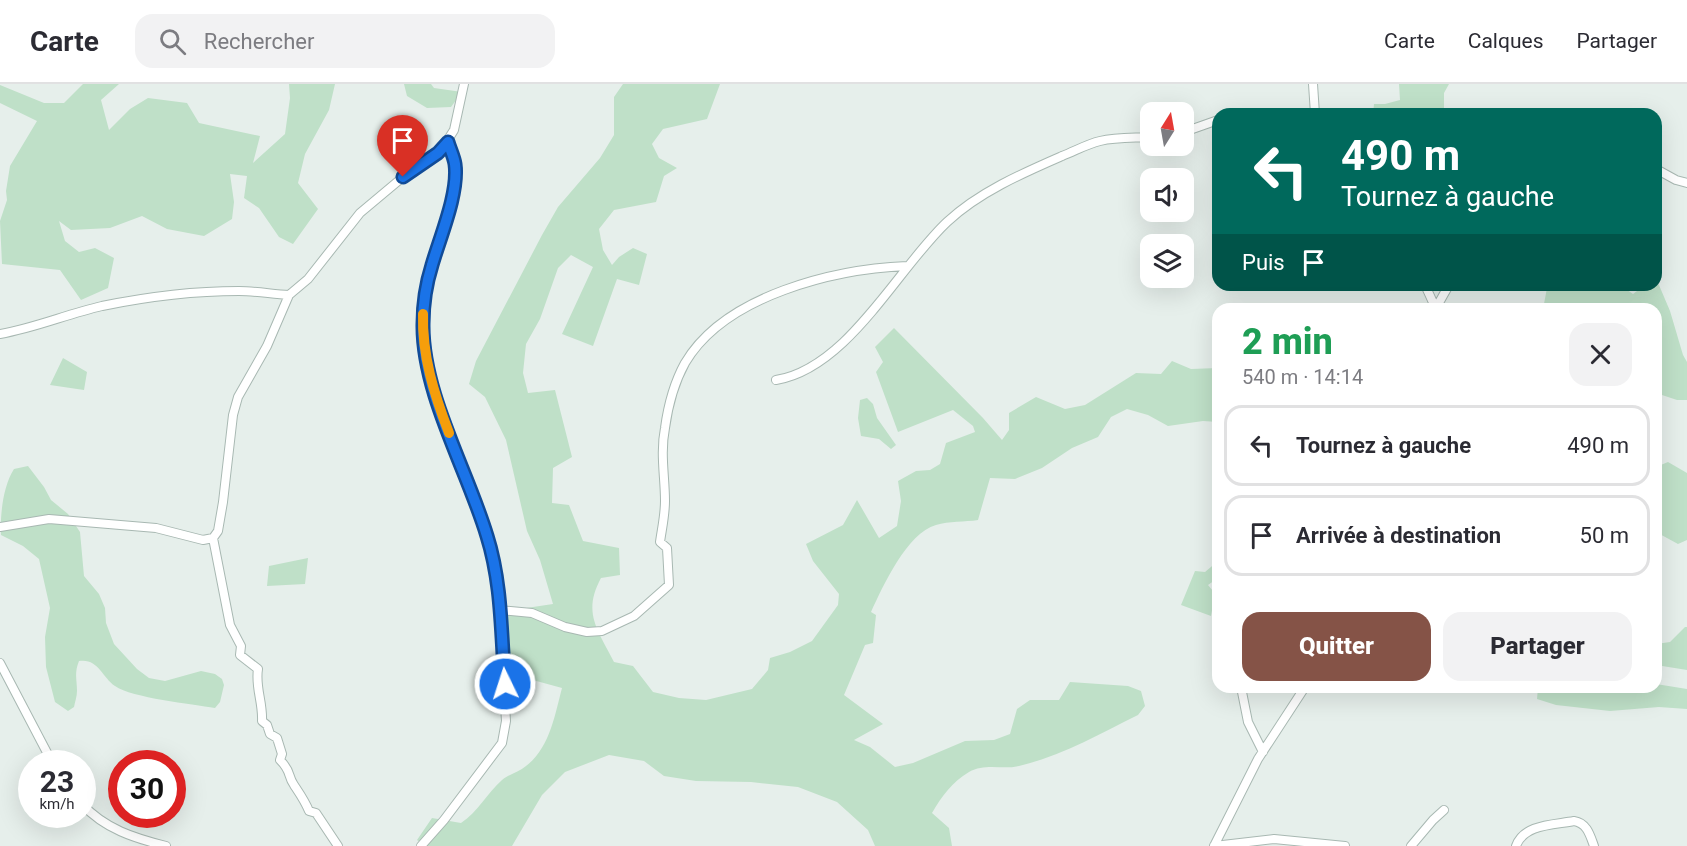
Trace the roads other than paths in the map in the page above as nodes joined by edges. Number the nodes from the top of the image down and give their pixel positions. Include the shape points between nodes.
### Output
1 (464, 84) edge
2 (1313, 84) edge
3 (1315, 108) edge
4 (1212, 122) edge
5 (1194, 128) edge
6 (1140, 138) edge
7 (448, 142) junction
8 (1662, 172) edge
9 (1687, 183) edge
10 (907, 266) junction
11 (289, 295) junction
12 (0, 334) edge
13 (776, 380) dead end
14 (0, 527) edge
15 (213, 538) junction
16 (499, 610) junction
17 (0, 663) edge
18 (1242, 693) edge
19 (1301, 693) edge
20 (46, 750) edge
21 (1263, 752) junction
22 (1444, 810) dead end
23 (96, 817) edge
24 (166, 846) edge
25 (338, 846) edge
26 (420, 846) edge
27 (1214, 846) edge
28 (1345, 846) edge
29 (1411, 846) edge
30 (1516, 846) edge
31 (1594, 846) edge

1 - 7 street
2 - 3 street
4 - 5 street
6 - 10 street via 1098,142 1004,184 948,221
7 - 11 street via 360,213 308,279
7 - 16 street via 455,172 449,209 426,289 425,355 441,412 488,537
8 - 9 street
10 - 13 street via 868,318 840,344 803,372
10 - 16 street via 839,274 796,285 732,317 692,354 676,384 664,429 665,508 660,542 667,548 670,582 654,600 634,616 595,633 565,627 532,613
11 - 12 street via 196,292 100,306
11 - 15 street via 267,346 238,397 224,502
14 - 15 street via 49,519 156,528 202,540
15 - 25 street via 240,655 258,669 262,721 277,738 280,760 309,811 315,813
16 - 26 street via 506,696 502,743
17 - 20 street
18 - 21 street via 1248,722
19 - 21 street
21 - 27 street
22 - 29 street
23 - 24 street via 137,839
27 - 28 street via 1274,839
30 - 31 street via 1524,832 1574,821 1585,826

